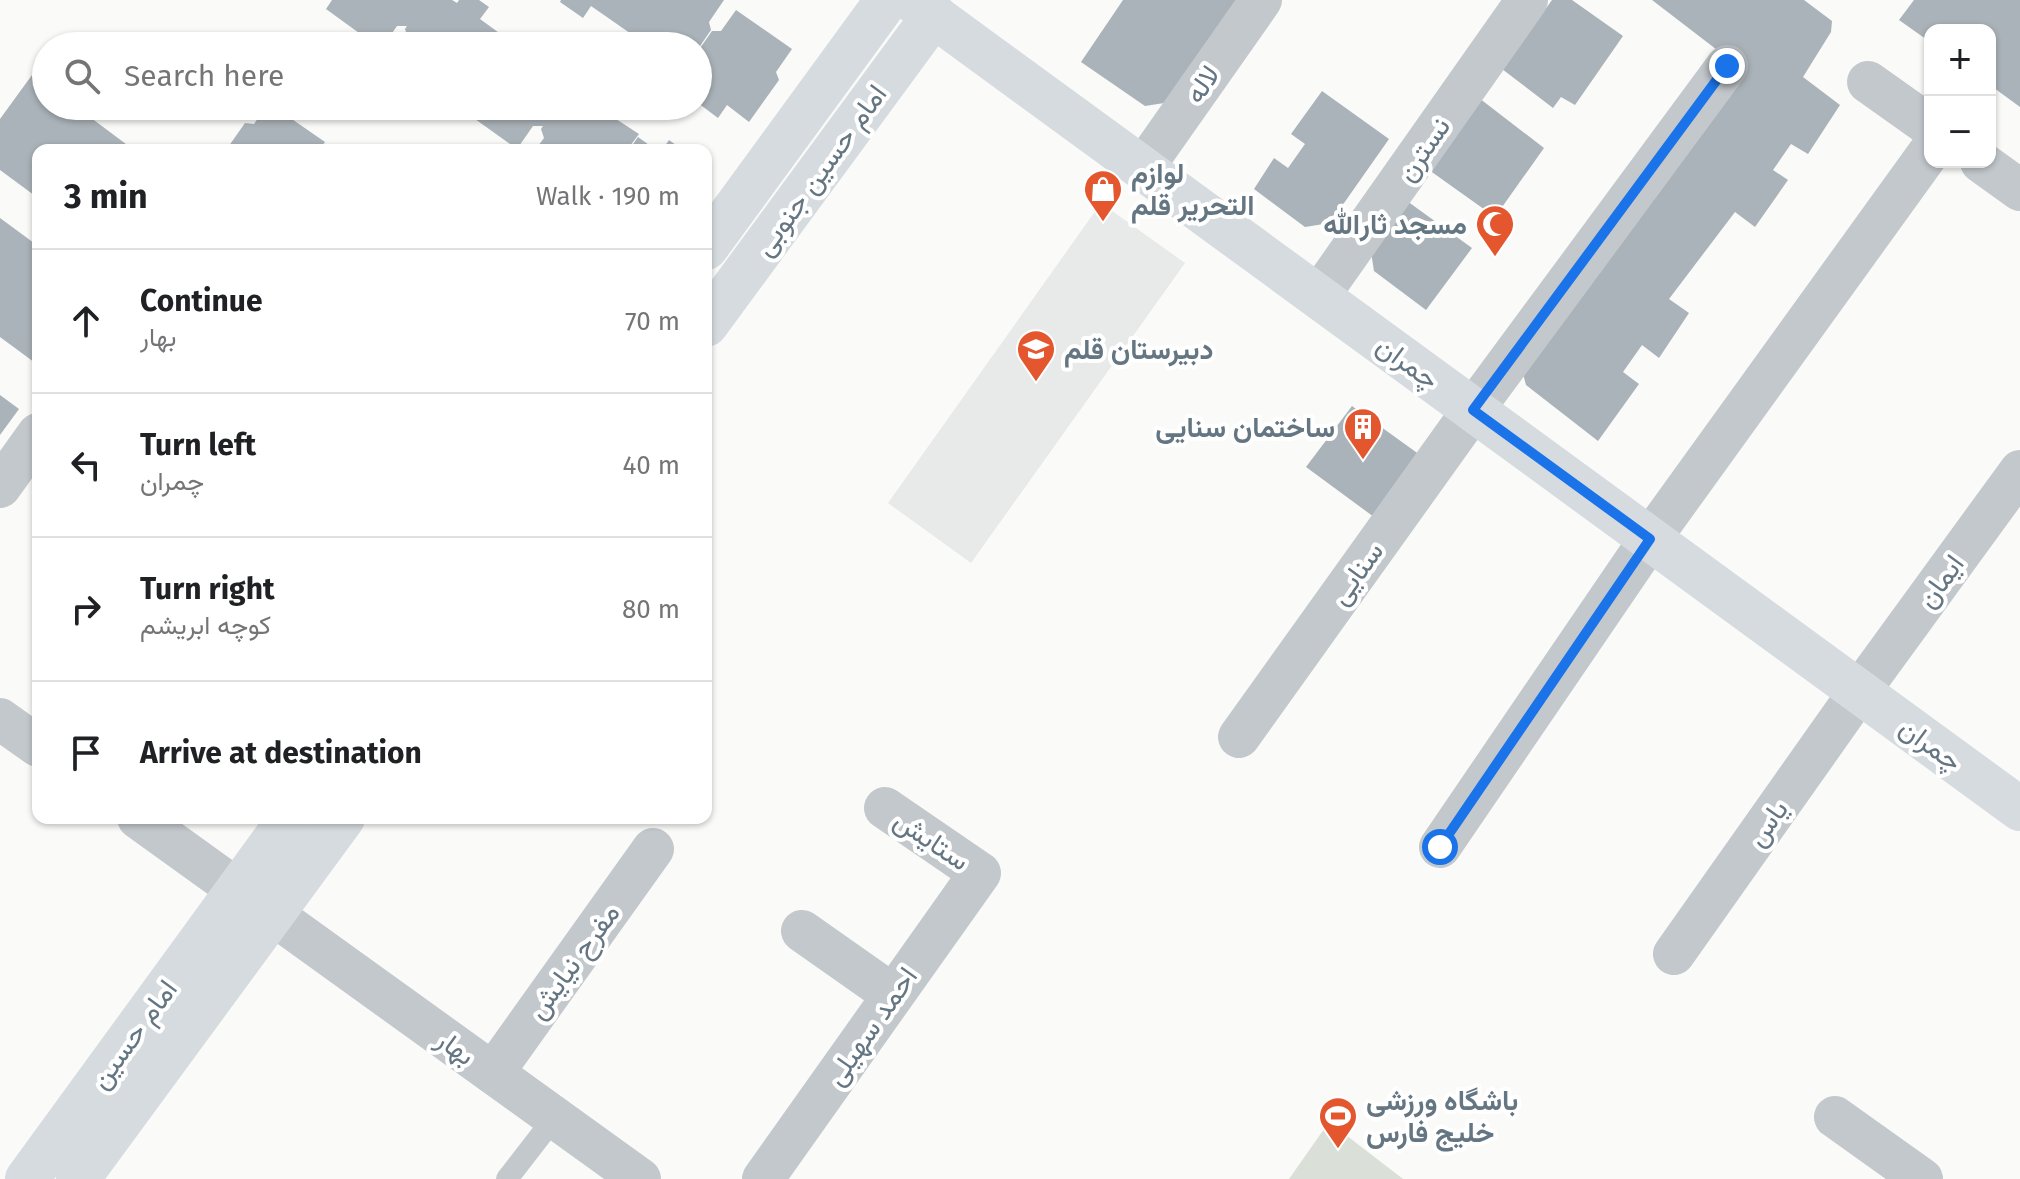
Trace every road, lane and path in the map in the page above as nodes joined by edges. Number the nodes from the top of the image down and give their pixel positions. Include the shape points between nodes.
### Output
1 (887, 0) edge
2 (1261, 0) edge
3 (1527, 0) edge
4 (930, 5) edge
5 (1727, 66) dead end
6 (1868, 82) dead end
7 (1924, 122) edge
8 (1924, 159) edge
9 (1143, 168) junction
10 (1989, 168) edge
11 (2020, 190) edge
12 (712, 240) edge
13 (1318, 297) junction
14 (712, 316) edge
15 (1473, 410) junction
16 (32, 442) edge
17 (2020, 471) edge
18 (0, 487) edge
19 (1650, 539) junction
20 (1859, 692) junction
21 (0, 719) edge
22 (1239, 737) dead end
23 (32, 742) edge
24 (885, 808) dead end
25 (2020, 809) edge
26 (146, 824) edge
27 (288, 824) edge
28 (337, 824) edge
29 (1440, 847) dead end
30 (653, 849) dead end
31 (980, 873) joint
32 (255, 902) junction
33 (802, 931) dead end
34 (1674, 954) dead end
35 (893, 995) junction
36 (493, 1073) junction
37 (555, 1117) junction
38 (1835, 1117) dead end
39 (27, 1179) edge
40 (78, 1179) edge
41 (507, 1179) edge
42 (640, 1179) edge
43 (763, 1179) edge
44 (1922, 1179) edge

1 - 12 street, امام حسین جنوبی
2 - 9 street, لاله
3 - 13 street, نسترن
4 - 9 street, چمران
4 - 14 street, امام حسین جنوبی
5 - 15 street, سنایی
6 - 7 street
8 - 19 street
9 - 13 street, چمران
10 - 11 street
13 - 15 street, چمران
15 - 19 street, چمران
15 - 22 street, سنایی
16 - 18 street
17 - 20 street, ایمان
19 - 20 street, چمران
19 - 29 street
20 - 25 street, چمران
20 - 34 street, یاس
21 - 23 street
24 - 31 street, ستایش
26 - 32 street, بهار
27 - 32 street
28 - 32 street
30 - 36 street, مفرح نیایش
31 - 35 street, احمد سهیلی
32 - 36 street, بهار
32 - 39 street, امام حسین
32 - 40 street, امام حسین
33 - 35 street
35 - 43 street, احمد سهیلی
36 - 37 street, بهار
37 - 41 lane
37 - 42 street, بهار
38 - 44 street

